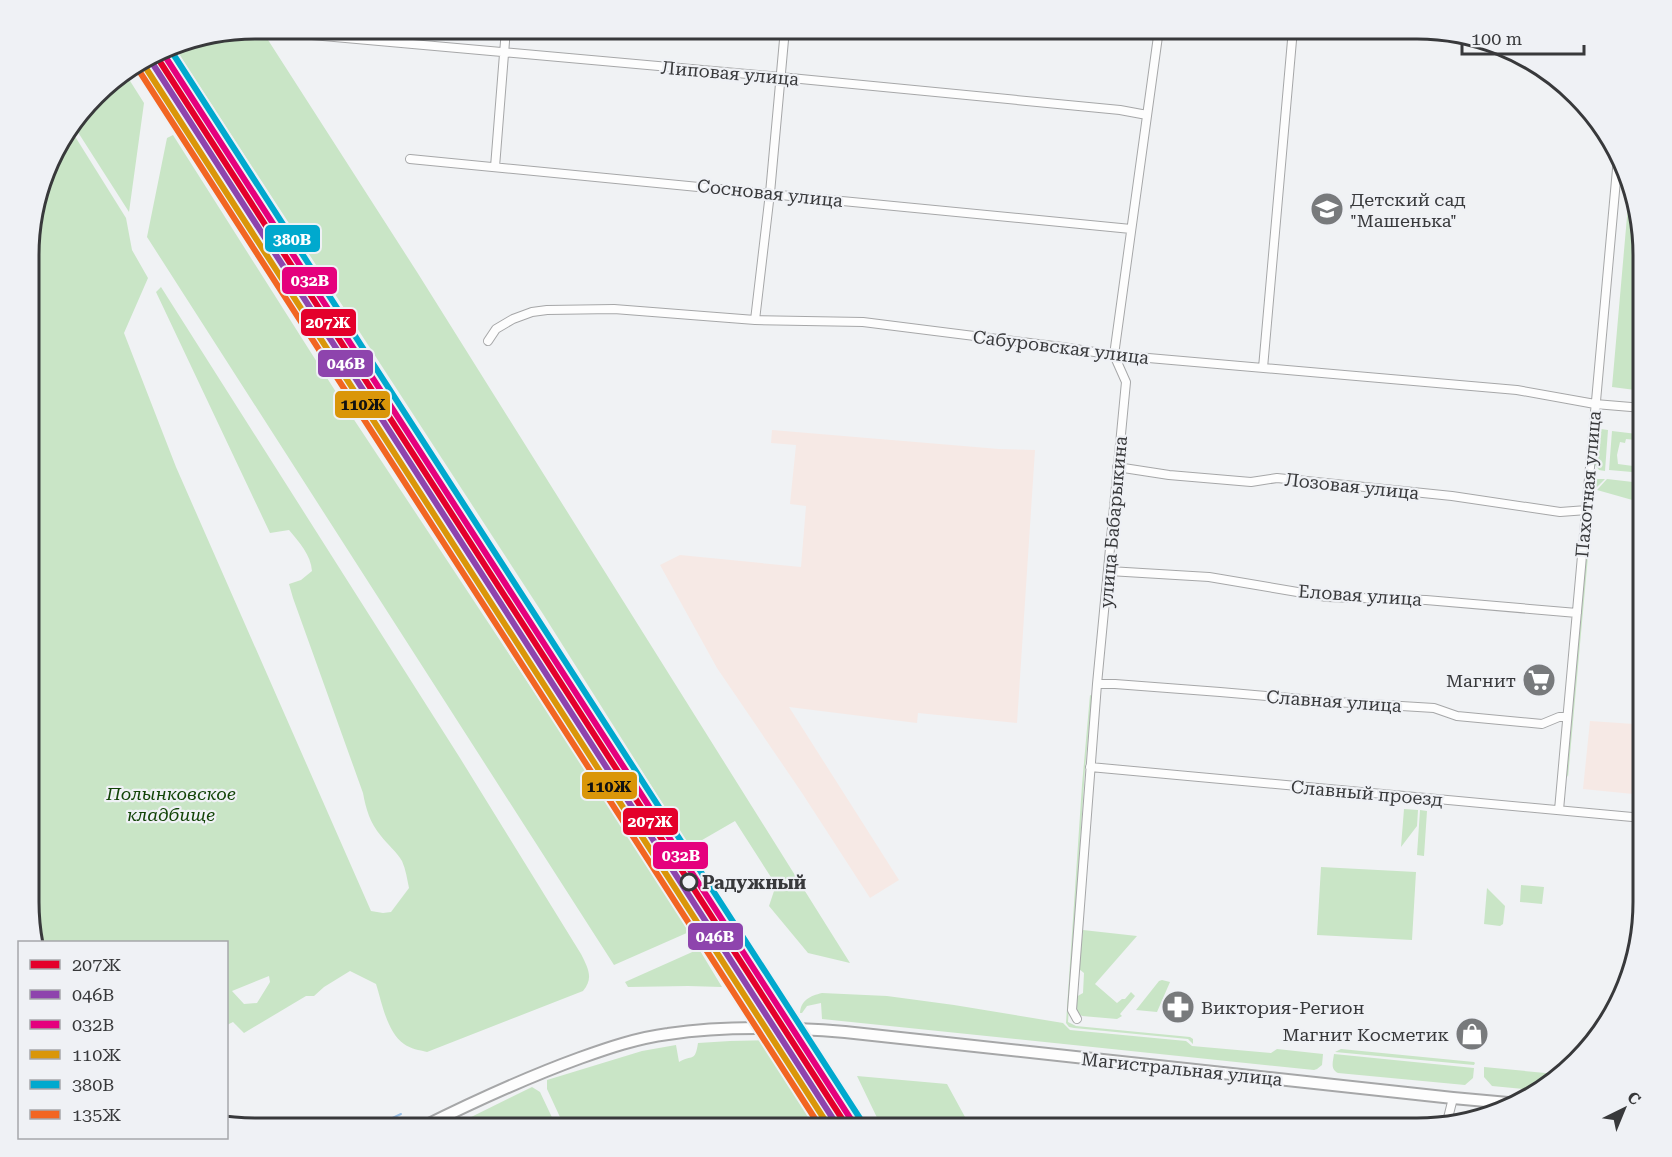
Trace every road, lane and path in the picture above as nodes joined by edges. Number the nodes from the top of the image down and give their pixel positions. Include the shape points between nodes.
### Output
1 (357, 39) edge
2 (505, 39) edge
3 (784, 39) edge
4 (1158, 39) edge
5 (1292, 39) edge
6 (504, 52) junction
7 (780, 77) junction
8 (1147, 115) junction
9 (410, 159) dead end
10 (495, 167) junction
11 (1617, 171) edge
12 (770, 193) junction
13 (1131, 229) junction
14 (755, 320) junction
15 (488, 341) dead end
16 (1114, 355) junction
17 (1263, 368) junction
18 (1595, 404) junction
19 (1633, 407) edge
20 (1117, 467) junction
21 (1587, 510) junction
22 (1109, 571) junction
23 (1577, 613) junction
24 (1097, 684) junction
25 (1567, 717) junction
26 (1090, 767) junction
27 (1559, 810) junction
28 (1633, 817) edge
29 (1077, 1018) dead end
30 (1453, 1098) junction
31 (1499, 1102) edge
32 (1450, 1115) edge
33 (442, 1118) edge

1 - 6 street, Липовая улица
2 - 6 street
3 - 7 street
4 - 8 street
5 - 17 street
6 - 7 street, Липовая улица
6 - 10 street
7 - 8 street, Липовая улица
7 - 12 street
8 - 13 street
9 - 10 street, Сосновая улица
10 - 12 street, Сосновая улица
11 - 18 street, Пахотная улица
12 - 13 street, Сосновая улица
12 - 14 street
13 - 16 street
14 - 15 street, Сабуровская улица via 614,309 547,310 513,319 496,329
14 - 16 street, Сабуровская улица via 863,322
16 - 17 street, Сабуровская улица
16 - 20 street, улица Бабарыкина via 1126,381
17 - 18 street, Сабуровская улица via 1517,390
18 - 19 street, Сабуровская улица
18 - 21 street, Пахотная улица
20 - 21 street, Лозовая улица via 1169,476 1251,482 1277,478 1452,496 1560,512
20 - 22 street, улица Бабарыкина
21 - 23 street, Пахотная улица
22 - 23 street, Еловая улица via 1209,577 1327,597 1426,600
22 - 24 street, улица Бабарыкина
23 - 25 street, Пахотная улица
24 - 25 street, Славная улица via 1434,708 1457,716 1542,724
24 - 26 street, улица Бабарыкина
25 - 27 street, Пахотная улица
26 - 27 street, Славный проезд
26 - 29 street, улица Бабарыкина via 1072,1010
27 - 28 street, Славный проезд
30 - 31 main road, Магистральная улица
30 - 32 street
30 - 33 main road, Магистральная улица via 845,1032 722,1028 640,1039 604,1050 504,1088

